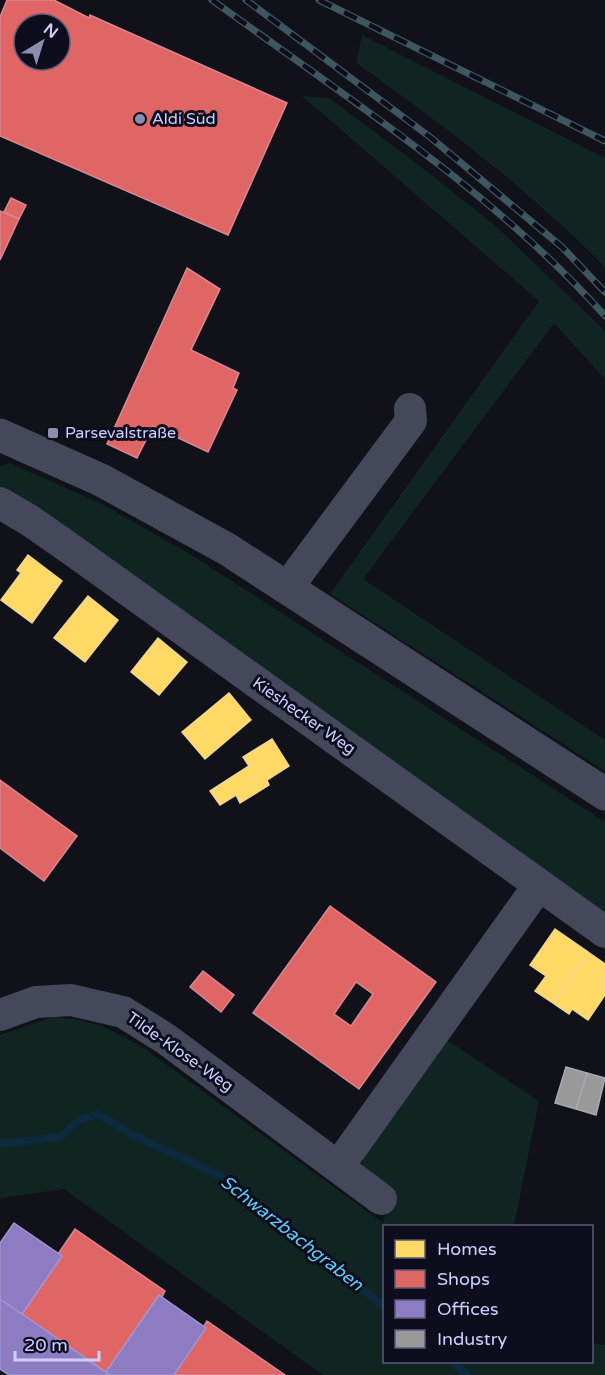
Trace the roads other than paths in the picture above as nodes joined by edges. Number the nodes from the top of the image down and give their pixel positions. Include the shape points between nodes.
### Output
1 (410, 408) dead end
2 (0, 435) edge
3 (0, 503) edge
4 (287, 588) junction
5 (605, 794) edge
6 (539, 885) junction
7 (605, 932) edge
8 (0, 1015) edge
9 (338, 1167) junction
10 (381, 1199) dead end

1 - 4 street via 411,421
2 - 4 street via 161,511
3 - 6 street, Kieshecker Weg via 29,519
4 - 5 street
6 - 7 street, Kieshecker Weg
6 - 9 street
8 - 9 street, Tilde-Klose-Weg via 36,1002 71,1000 123,1012 166,1039
9 - 10 street, Tilde-Klose-Weg

